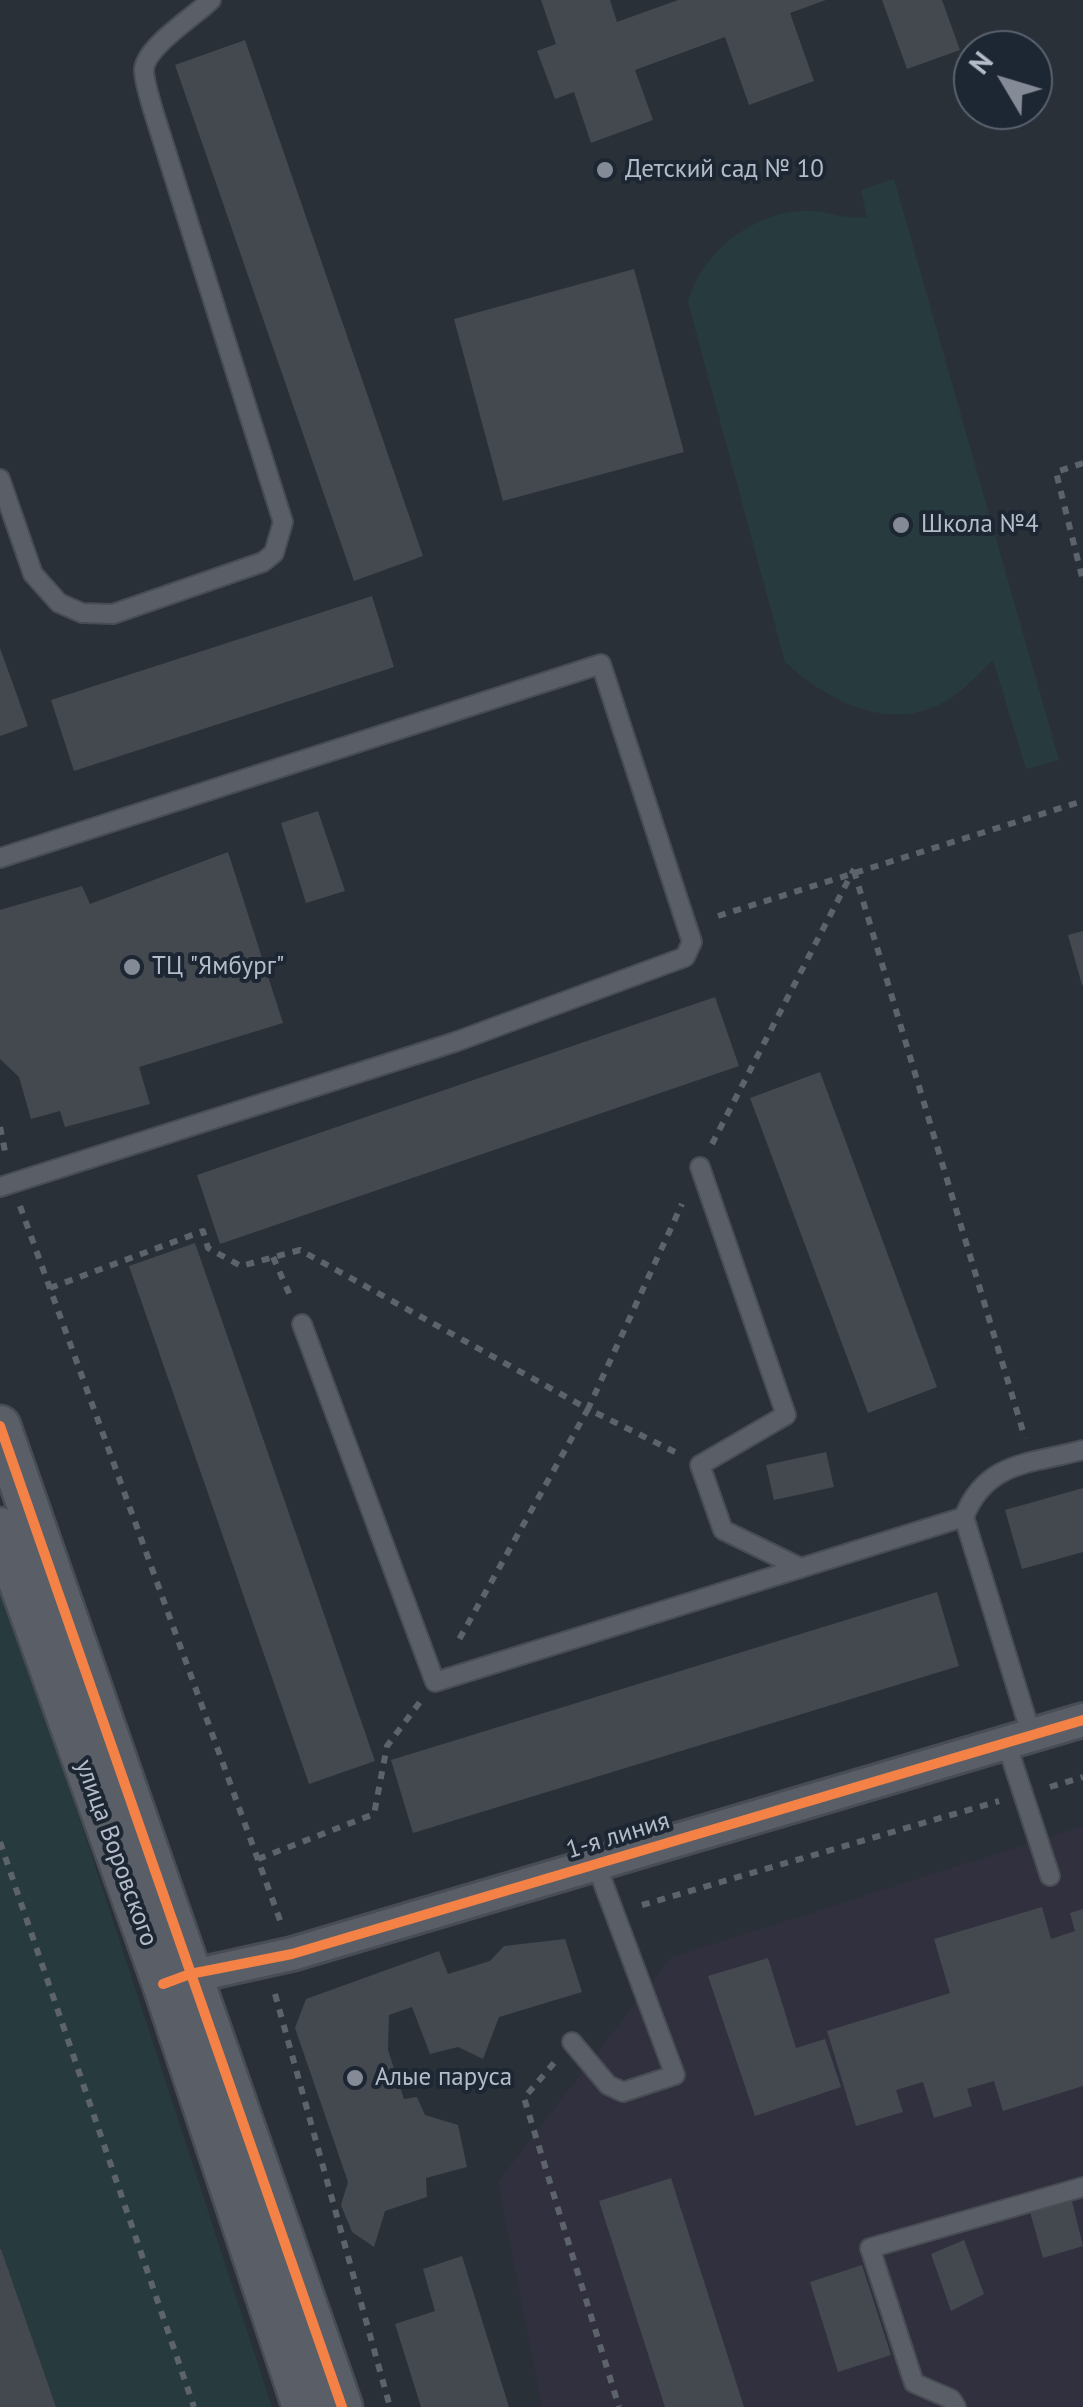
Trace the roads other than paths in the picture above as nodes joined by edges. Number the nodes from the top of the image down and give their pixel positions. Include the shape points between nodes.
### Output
1 (211, 0) edge
2 (0, 480) edge
3 (0, 858) edge
4 (700, 1167) dead end
5 (6, 1186) edge
6 (302, 1324) road end
7 (0, 1426) edge
8 (1083, 1450) edge
9 (964, 1517) junction
10 (0, 1528) edge
11 (801, 1568) junction
12 (1083, 1720) edge
13 (1018, 1738) junction
14 (596, 1864) junction
15 (1050, 1876) dead end
16 (176, 1979) junction
17 (572, 2042) road end
18 (1083, 2187) edge
19 (303, 2407) edge
20 (342, 2407) edge
21 (956, 2407) edge

1 - 2 lane via 153,48 144,69 283,522 274,553 113,614 82,614 59,603 33,574
3 - 5 lane via 601,664 692,942 686,957 455,1042
4 - 11 lane via 786,1416 700,1464 723,1530
6 - 11 lane via 435,1682
7 - 16 street
8 - 9 lane via 981,1483
9 - 11 lane
9 - 13 lane
10 - 16 street, улица Воровского
12 - 13 street, 1-я линия
13 - 14 street, 1-я линия
13 - 15 lane via 1023,1794
14 - 16 street, 1-я линия via 292,1970
14 - 17 lane via 675,2074 623,2092 608,2086
16 - 19 street, улица Воровского
16 - 20 street
18 - 21 lane via 870,2248 914,2383

